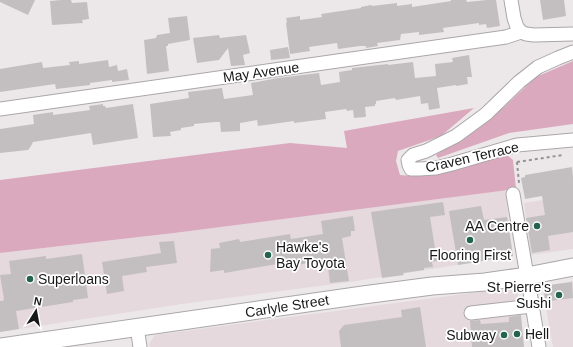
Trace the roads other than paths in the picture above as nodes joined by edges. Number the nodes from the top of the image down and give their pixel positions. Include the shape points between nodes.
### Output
1 (511, 0) edge
2 (521, 32) junction
3 (573, 34) edge
4 (573, 52) edge
5 (0, 109) edge
6 (573, 140) edge
7 (516, 191) road end
8 (573, 267) edge
9 (527, 276) junction
10 (532, 306) junction
11 (471, 313) dead end
12 (137, 327) junction
13 (1, 347) edge
14 (140, 347) edge
15 (538, 347) edge

1 - 2 street via 514,18
2 - 3 street via 534,35
2 - 5 street, May Avenue via 498,38
4 - 6 street, Craven Terrace via 538,67 486,114 456,136 413,155 408,160 411,169 436,168 517,145
7 - 9 street
8 - 9 main road, Carlyle Street
9 - 10 street
9 - 12 main road, Carlyle Street via 370,294
10 - 11 street
10 - 15 street
12 - 13 main road, Carlyle Street
12 - 14 street

